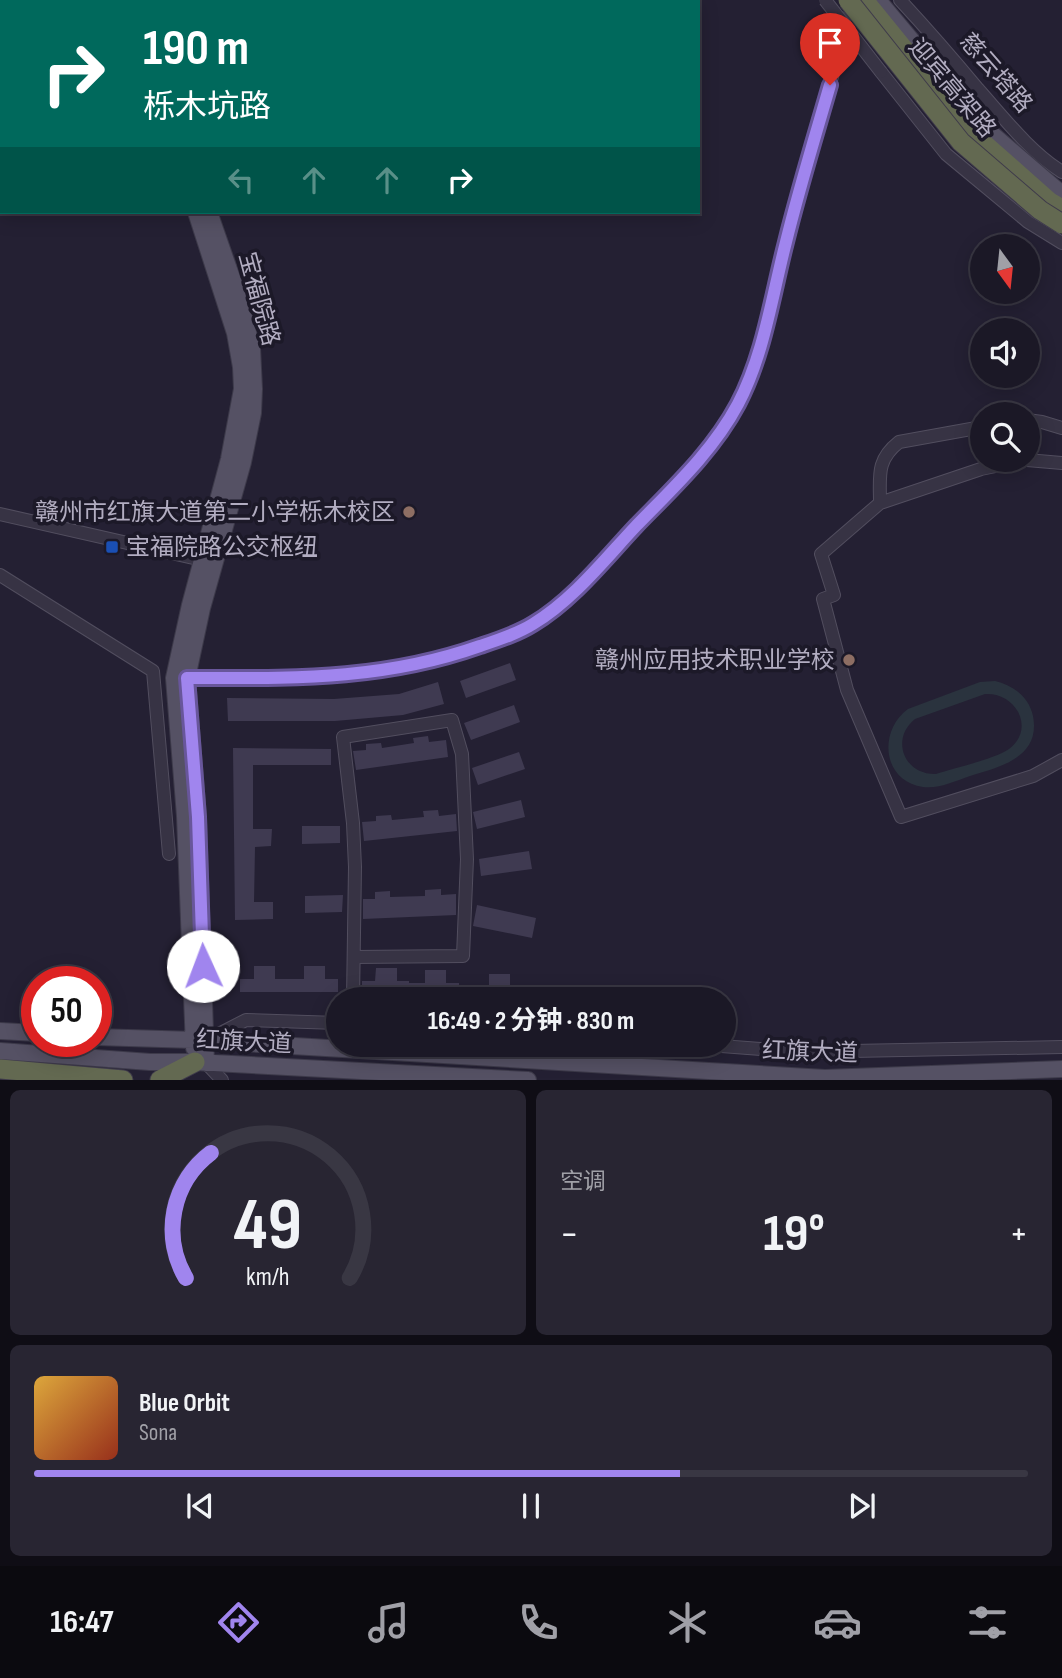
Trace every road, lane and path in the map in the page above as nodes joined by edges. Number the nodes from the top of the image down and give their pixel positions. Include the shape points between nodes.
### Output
1 (825, 0) edge
2 (848, 0) edge
3 (864, 0) edge
4 (878, 0) edge
5 (900, 0) edge
6 (837, 59) tunnel mouth
7 (884, 67) junction
8 (1062, 172) edge
9 (1062, 194) edge
10 (1062, 209) edge
11 (197, 214) edge
12 (210, 214) edge
13 (1062, 224) edge
14 (1062, 235) edge
15 (1062, 243) edge
16 (1040, 422) edge
17 (1062, 428) edge
18 (970, 429) edge
19 (1040, 461) edge
20 (1062, 463) edge
21 (974, 472) edge
22 (880, 503) junction
23 (0, 513) edge
24 (208, 561) junction
25 (0, 575) edge
26 (181, 678) junction
27 (1062, 760) edge
28 (169, 854) dead end
29 (354, 957) junction
30 (353, 987) edge
31 (326, 1023) edge
32 (0, 1031) edge
33 (21, 1032) edge
34 (112, 1037) edge
35 (200, 1040) junction
36 (736, 1047) edge
37 (1062, 1047) edge
38 (0, 1051) edge
39 (201, 1063) junction
40 (0, 1069) edge
41 (1062, 1069) edge
42 (123, 1080) edge
43 (160, 1080) edge
44 (222, 1080) edge
45 (528, 1080) edge

1 - 7 street, bridge
2 - 13 highway, 迎宾高架路, bridge via 961,142 1040,211
3 - 10 highway, 迎宾高架路 via 973,134
4 - 9 main road, 慈云塔路 via 984,127
5 - 8 street, 慈云塔路 via 998,112 1044,160
6 - 26 street via 759,352 738,403 713,442 562,602 533,624 501,639 454,656 387,671
7 - 14 main road via 953,148 1035,218
7 - 15 street via 946,154 1028,222
11 - 24 main road, 宝福院路 via 242,367 232,447
12 - 24 main road, 宝福院路 via 248,331 254,389 243,462
16 - 17 street
18 - 22 street via 900,442 889,449 881,461
19 - 20 street
21 - 22 street
22 - 27 street via 821,554 834,595 823,599 847,690 901,817 1033,776
23 - 24 street
24 - 26 main road, 宝福院路
25 - 28 street via 153,671
26 - 35 main road, 宝福院路 via 198,817
29 - 29 street via 354,823 343,737 452,720 462,754 467,859 463,956
29 - 30 street
31 - 35 street via 246,1020
32 - 33 main road
34 - 35 main road, 红旗大道
35 - 39 main road, 宝福院路
35 - 41 main road, 红旗大道 via 825,1078
36 - 37 street via 801,1052
38 - 39 main road, 红旗大道
39 - 43 highway
39 - 44 street
39 - 45 main road, 红旗大道
40 - 42 highway

